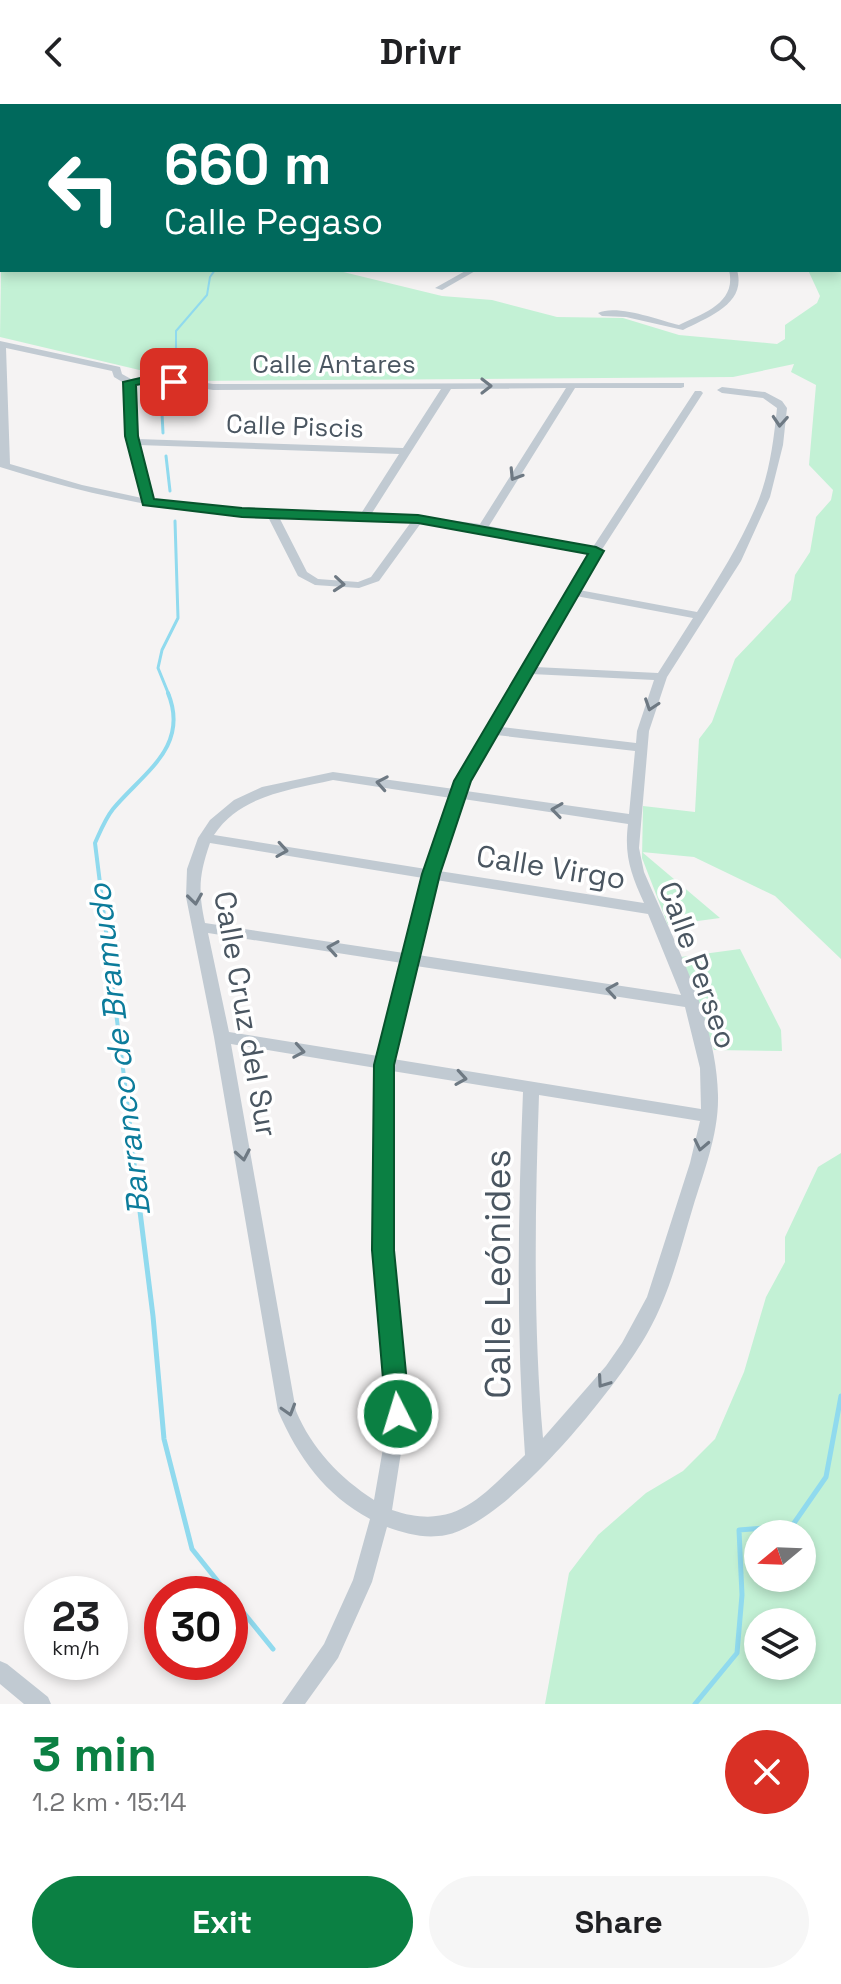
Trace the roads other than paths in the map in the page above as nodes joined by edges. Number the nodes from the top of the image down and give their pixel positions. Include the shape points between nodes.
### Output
1 (469, 272) edge
2 (734, 272) edge
3 (439, 288) dead end
4 (602, 313) dead end
5 (0, 344) edge
6 (129, 382) junction
7 (448, 386) junction
8 (572, 386) junction
9 (698, 393) junction
10 (133, 442) junction
11 (407, 451) junction
12 (2, 464) edge
13 (148, 502) junction
14 (272, 514) junction
15 (365, 515) junction
16 (418, 519) junction
17 (482, 529) junction
18 (596, 551) junction
19 (573, 592) junction
20 (699, 616) junction
21 (527, 670) junction
22 (661, 677) junction
23 (492, 730) junction
24 (641, 748) junction
25 (458, 796) junction
26 (635, 820) junction
27 (205, 838) junction
28 (431, 874) junction
29 (653, 910) junction
30 (200, 927) junction
31 (410, 959) junction
32 (689, 1002) junction
33 (222, 1037) junction
34 (384, 1065) junction
35 (531, 1089) junction
36 (707, 1116) junction
37 (535, 1459) junction
38 (381, 1515) junction
39 (0, 1671) edge
40 (41, 1704) edge
41 (292, 1704) edge

1 - 3 street
2 - 4 street via 734,293 725,304 680,328
5 - 6 street via 117,369 117,375
5 - 12 street
6 - 7 street, Calle Antares via 157,378 213,387
6 - 10 street
7 -> 8 street, Calle Antares
7 - 11 street
8 - 9 street, Calle Antares via 680,383
8 -> 17 street
9 - 18 street
9 -> 20 street, Calle Perseo via 724,386 774,398 782,408 765,497 735,561
10 - 11 street, Calle Piscis
10 - 13 street
11 - 15 street
12 - 13 street
13 - 14 street
14 - 15 street
14 -> 16 street via 302,574 315,582 359,585 375,579
15 - 16 street
16 - 17 street
17 - 18 street
18 - 19 street
19 - 20 street
19 - 21 street
20 - 22 street, Calle Perseo
21 - 22 street
21 - 23 street
22 -> 24 street, Calle Perseo
23 - 24 street
23 - 25 street
24 - 26 street, Calle Perseo
26 -> 25 street, Calle Cruz del Sur
25 -> 27 street, Calle Cruz del Sur via 333,776 303,780 239,803
25 - 28 street
26 - 29 street, Calle Perseo via 634,861
27 -> 28 street, Calle Virgo
27 -> 30 street, Calle Cruz del Sur via 194,869
28 - 29 street, Calle Virgo
28 - 31 street
29 - 32 street, Calle Perseo
31 -> 30 street
30 - 33 street, Calle Cruz del Sur
32 -> 31 street
31 - 34 street
32 - 36 street, Calle Perseo via 707,1061
33 -> 34 street
33 -> 38 street, Calle Cruz del Sur via 287,1411 302,1444 325,1472
34 -> 35 street
34 - 38 street via 383,1250 398,1414
35 - 36 street
35 - 37 street, Calle Leónides via 525,1218 528,1389
36 -> 37 street, Calle Perseo via 696,1171 655,1299 587,1405
37 - 38 street, Calle Perseo via 487,1503 449,1525 413,1526
38 - 41 street via 362,1582 331,1651
39 - 40 street

